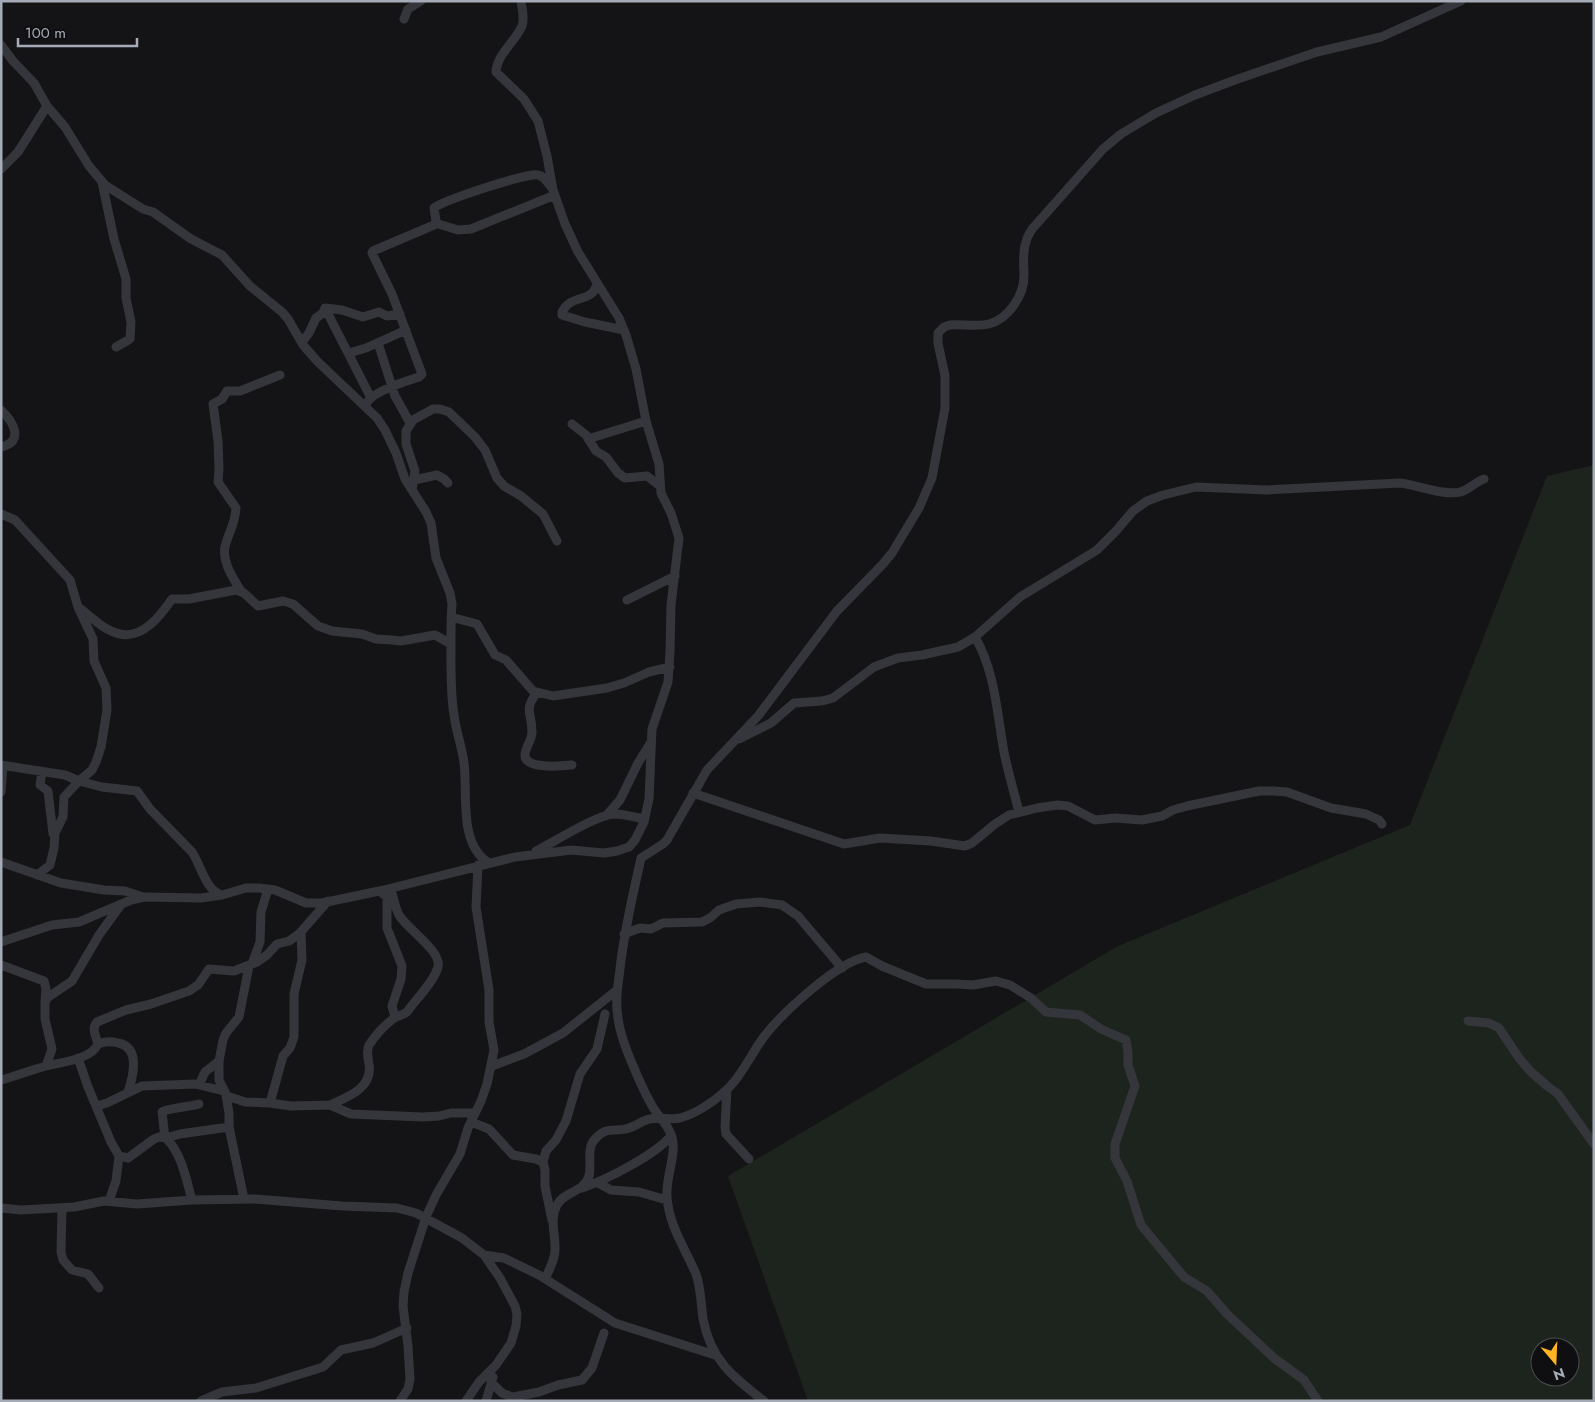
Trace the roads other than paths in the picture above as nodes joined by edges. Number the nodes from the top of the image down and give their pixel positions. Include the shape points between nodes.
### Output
1 (421, 1) edge
2 (521, 1) edge
3 (1461, 1) edge
4 (404, 19) dead end
5 (1, 45) edge
6 (47, 106) junction
7 (1, 169) edge
8 (102, 182) junction
9 (554, 193) junction
10 (435, 223) junction
11 (597, 284) junction
12 (325, 308) junction
13 (400, 314) junction
14 (406, 330) junction
15 (624, 330) junction
16 (302, 342) junction
17 (378, 343) junction
18 (116, 347) dead end
19 (349, 353) junction
20 (280, 375) dead end
21 (392, 386) junction
22 (371, 398) junction
23 (366, 406) junction
24 (1, 410) edge
25 (646, 421) junction
26 (410, 424) junction
27 (572, 424) dead end
28 (588, 438) junction
29 (1, 447) edge
30 (1484, 479) dead end
31 (414, 480) junction
32 (448, 483) dead end
33 (660, 486) junction
34 (412, 490) junction
35 (1, 514) edge
36 (557, 541) dead end
37 (675, 576) junction
38 (241, 591) junction
39 (628, 600) dead end
40 (78, 607) junction
41 (451, 617) junction
42 (975, 637) junction
43 (451, 644) junction
44 (670, 667) junction
45 (537, 692) junction
46 (735, 741) junction
47 (651, 742) junction
48 (572, 765) dead end
49 (2, 766) edge
50 (42, 772) junction
51 (79, 781) junction
52 (1, 792) edge
53 (693, 793) junction
54 (1019, 812) junction
55 (606, 816) junction
56 (644, 819) junction
57 (1382, 824) dead end
58 (54, 839) junction
59 (528, 855) junction
60 (1, 862) edge
61 (489, 863) junction
62 (478, 865) junction
63 (37, 875) junction
64 (391, 888) junction
65 (268, 889) junction
66 (379, 891) junction
67 (222, 895) junction
68 (144, 897) junction
69 (328, 901) junction
70 (121, 905) junction
71 (301, 932) junction
72 (624, 934) junction
73 (1, 942) edge
74 (1, 965) edge
75 (251, 965) junction
76 (842, 968) junction
77 (617, 990) junction
78 (45, 1003) junction
79 (592, 1009) junction
80 (605, 1014) junction
81 (395, 1017) junction
82 (1468, 1021) dead end
83 (620, 1027) junction
84 (98, 1044) junction
85 (78, 1058) junction
86 (219, 1061) junction
87 (46, 1066) junction
88 (492, 1066) junction
89 (3, 1081) edge
90 (199, 1085) junction
91 (727, 1089) junction
92 (128, 1092) junction
93 (225, 1093) junction
94 (270, 1103) junction
95 (199, 1104) dead end
96 (330, 1105) junction
97 (97, 1106) junction
98 (473, 1118) junction
99 (662, 1119) junction
100 (229, 1127) junction
101 (671, 1136) junction
102 (165, 1138) junction
103 (1594, 1144) edge
104 (119, 1156) junction
105 (748, 1159) dead end
106 (543, 1162) junction
107 (598, 1182) junction
108 (580, 1189) junction
109 (244, 1199) junction
110 (192, 1200) junction
111 (667, 1200) junction
112 (109, 1201) junction
113 (1, 1208) edge
114 (62, 1208) junction
115 (426, 1217) junction
116 (553, 1225) junction
117 (484, 1255) junction
118 (545, 1279) junction
119 (98, 1288) dead end
120 (406, 1328) junction
121 (604, 1332) dead end
122 (715, 1355) junction
123 (496, 1365) junction
124 (491, 1382) junction
125 (513, 1397) junction
126 (201, 1401) edge
127 (400, 1401) edge
128 (466, 1401) edge
129 (486, 1401) edge
130 (522, 1401) edge
131 (764, 1401) edge
132 (1318, 1401) edge

1 - 4 street via 408,9
2 - 9 street via 521,26 499,60 496,72 524,99 538,121
3 - 46 street via 1381,37 1317,52 1195,95 1138,123 1103,149 1033,228 1025,243 1022,287 1012,308 992,324 950,325 938,333 945,376 945,408 932,478 919,508 887,559 837,611 763,710
5 - 6 street via 34,83
6 - 7 street via 18,152
6 - 8 street
8 - 16 street via 222,255 250,286 282,312
8 - 18 street via 126,280 132,333 130,339
9 - 10 street via 471,229 458,230
9 - 10 street via 545,179 536,174 507,180 439,204 433,210
9 - 11 street via 578,252
10 - 13 street via 376,248 372,253
11 - 15 street
11 - 15 street via 592,294 565,307 563,316
12 - 13 street via 362,317 379,312 387,316
12 - 16 street
12 - 19 street
13 - 14 street
14 - 17 street
14 - 21 street via 422,374
15 - 25 street
16 - 23 street via 317,361
17 - 19 street
17 - 21 street
19 - 22 street
20 - 38 street via 240,391 227,391 213,404 218,441 218,482 236,508 233,528 225,543 227,569
21 - 22 street
21 - 26 street
22 - 23 street
23 - 34 street via 385,430
24 - 29 street via 15,431 11,444
25 - 28 street
25 - 33 street via 659,464
26 - 31 street via 405,437 415,471
26 - 36 street via 433,409 449,412 485,450 504,486 542,514
27 - 28 street
28 - 33 street via 618,474 623,477 647,476
30 - 42 street via 1456,493 1400,483 1267,490 1196,487 1171,493 1133,511 1097,550 1020,597
31 - 32 street via 437,475
31 - 34 street
33 - 37 street via 679,538
34 - 41 street via 431,523 436,558 450,593
35 - 40 street via 15,520 70,580
37 - 39 street
37 - 44 street
38 - 40 street via 189,599 173,598 155,621 127,635 103,627
38 - 43 street via 258,606 283,602 293,604 327,630 401,641 434,635
40 - 51 street via 93,639 94,661 107,695 101,747 92,770
41 - 43 street
41 - 45 street via 477,624 493,653 506,660
42 - 46 street via 958,647 898,658 874,667 833,698 794,703 770,723
42 - 54 street via 990,674
43 - 61 street via 454,714 464,761 468,825 477,853
44 - 45 street via 607,688 552,696
44 - 47 street via 666,689 654,719
45 - 48 street via 528,707 532,732 525,757 530,763
46 - 53 street via 719,755
47 - 55 street via 620,800
47 - 56 street via 652,776
49 - 50 street
49 - 52 street
50 - 51 street via 68,775
50 - 58 street via 40,785 48,791
51 - 58 street via 64,798 63,817
51 - 67 street via 138,792 192,852 212,890
53 - 54 street via 844,844 880,838 965,846 994,824
53 - 72 street via 667,840 642,858
54 - 57 street via 1057,805 1068,806 1095,820 1142,820 1187,806 1274,790 1331,808 1366,814
55 - 56 street via 621,814
55 - 59 street
56 - 59 street via 633,844 617,851 571,850
58 - 63 street via 50,865
59 - 61 street
60 - 63 street
61 - 62 street
62 - 64 street
62 - 88 street via 476,907 488,990 494,1050
63 - 68 street via 75,886 125,891
64 - 66 street
64 - 81 street via 400,917 431,950 438,963 435,975 418,998 404,1015
65 - 67 street via 246,888
65 - 69 street via 306,902
65 - 75 street via 261,912 260,942
66 - 69 street
66 - 81 street via 388,897 387,928 402,966 392,1006
67 - 68 street
68 - 70 street
69 - 71 street
70 - 73 street via 79,922 52,926
70 - 78 street via 72,981 51,994
71 - 75 street via 289,941 276,944 267,955
71 - 94 street via 302,960 294,994 294,1037 283,1056
72 - 76 street via 640,928 651,930 662,923 702,922 719,910 736,904 775,904 789,908 798,916
72 - 77 street
74 - 78 street via 44,981
75 - 84 street via 234,971 209,970 189,991 95,1023 94,1034
75 - 86 street via 239,1017 226,1033
76 - 91 street via 828,976 771,1029
76 - 132 street via 866,957 926,984 972,986 998,982 1010,985 1046,1012 1080,1015 1126,1040 1128,1065 1135,1086 1114,1152 1141,1225 1187,1280 1206,1291 1274,1358 1304,1380
77 - 79 street
77 - 83 street
78 - 87 street via 47,1034 52,1049
79 - 80 street
79 - 88 street via 563,1033
80 - 83 street
80 - 106 street via 597,1049 580,1074 562,1129 546,1151
81 - 96 street via 370,1045 368,1082
82 - 103 street via 1489,1023 1499,1028 1530,1071 1558,1094
83 - 99 street via 634,1068
84 - 85 street
84 - 92 street via 106,1041 122,1043 130,1050 134,1068
85 - 87 street
85 - 97 street
86 - 90 street via 206,1072
86 - 93 street via 218,1076
87 - 89 street
88 - 98 street
90 - 92 street via 142,1086
90 - 93 street
91 - 99 street via 687,1115
91 - 105 street via 726,1134
92 - 97 street
93 - 94 street via 239,1100
93 - 100 street
94 - 96 street
95 - 102 street via 162,1112
96 - 98 street via 348,1113 381,1116 423,1117 451,1113
97 - 104 street
98 - 106 street via 489,1129 512,1155
98 - 115 street via 460,1154
99 - 101 street
99 - 108 street via 650,1118 628,1129 606,1130 601,1134 592,1142 590,1174
100 - 102 street
100 - 109 street
101 - 107 street via 654,1151
101 - 111 street
102 - 104 street via 159,1137 128,1158
102 - 110 street via 176,1153
104 - 112 street via 116,1182
106 - 116 street
107 - 108 street
107 - 111 street via 612,1190 639,1192
108 - 116 street via 556,1206
109 - 110 street
109 - 115 street via 397,1208
110 - 112 street via 137,1204
111 - 122 street via 673,1227 699,1285 705,1326
112 - 114 street
113 - 114 street
114 - 119 street via 63,1260 72,1270 88,1274
115 - 117 street
115 - 120 street via 404,1292
116 - 118 street via 555,1251
117 - 118 street via 504,1258
117 - 123 street via 500,1278 517,1314 511,1343
118 - 122 street via 615,1323
120 - 126 street via 373,1343 341,1350 324,1367 256,1388 222,1392
120 - 127 street via 410,1379
121 - 125 street via 592,1368 582,1380
122 - 131 street
123 - 124 street
123 - 128 street
124 - 125 street via 502,1393
124 - 129 street
125 - 130 street

